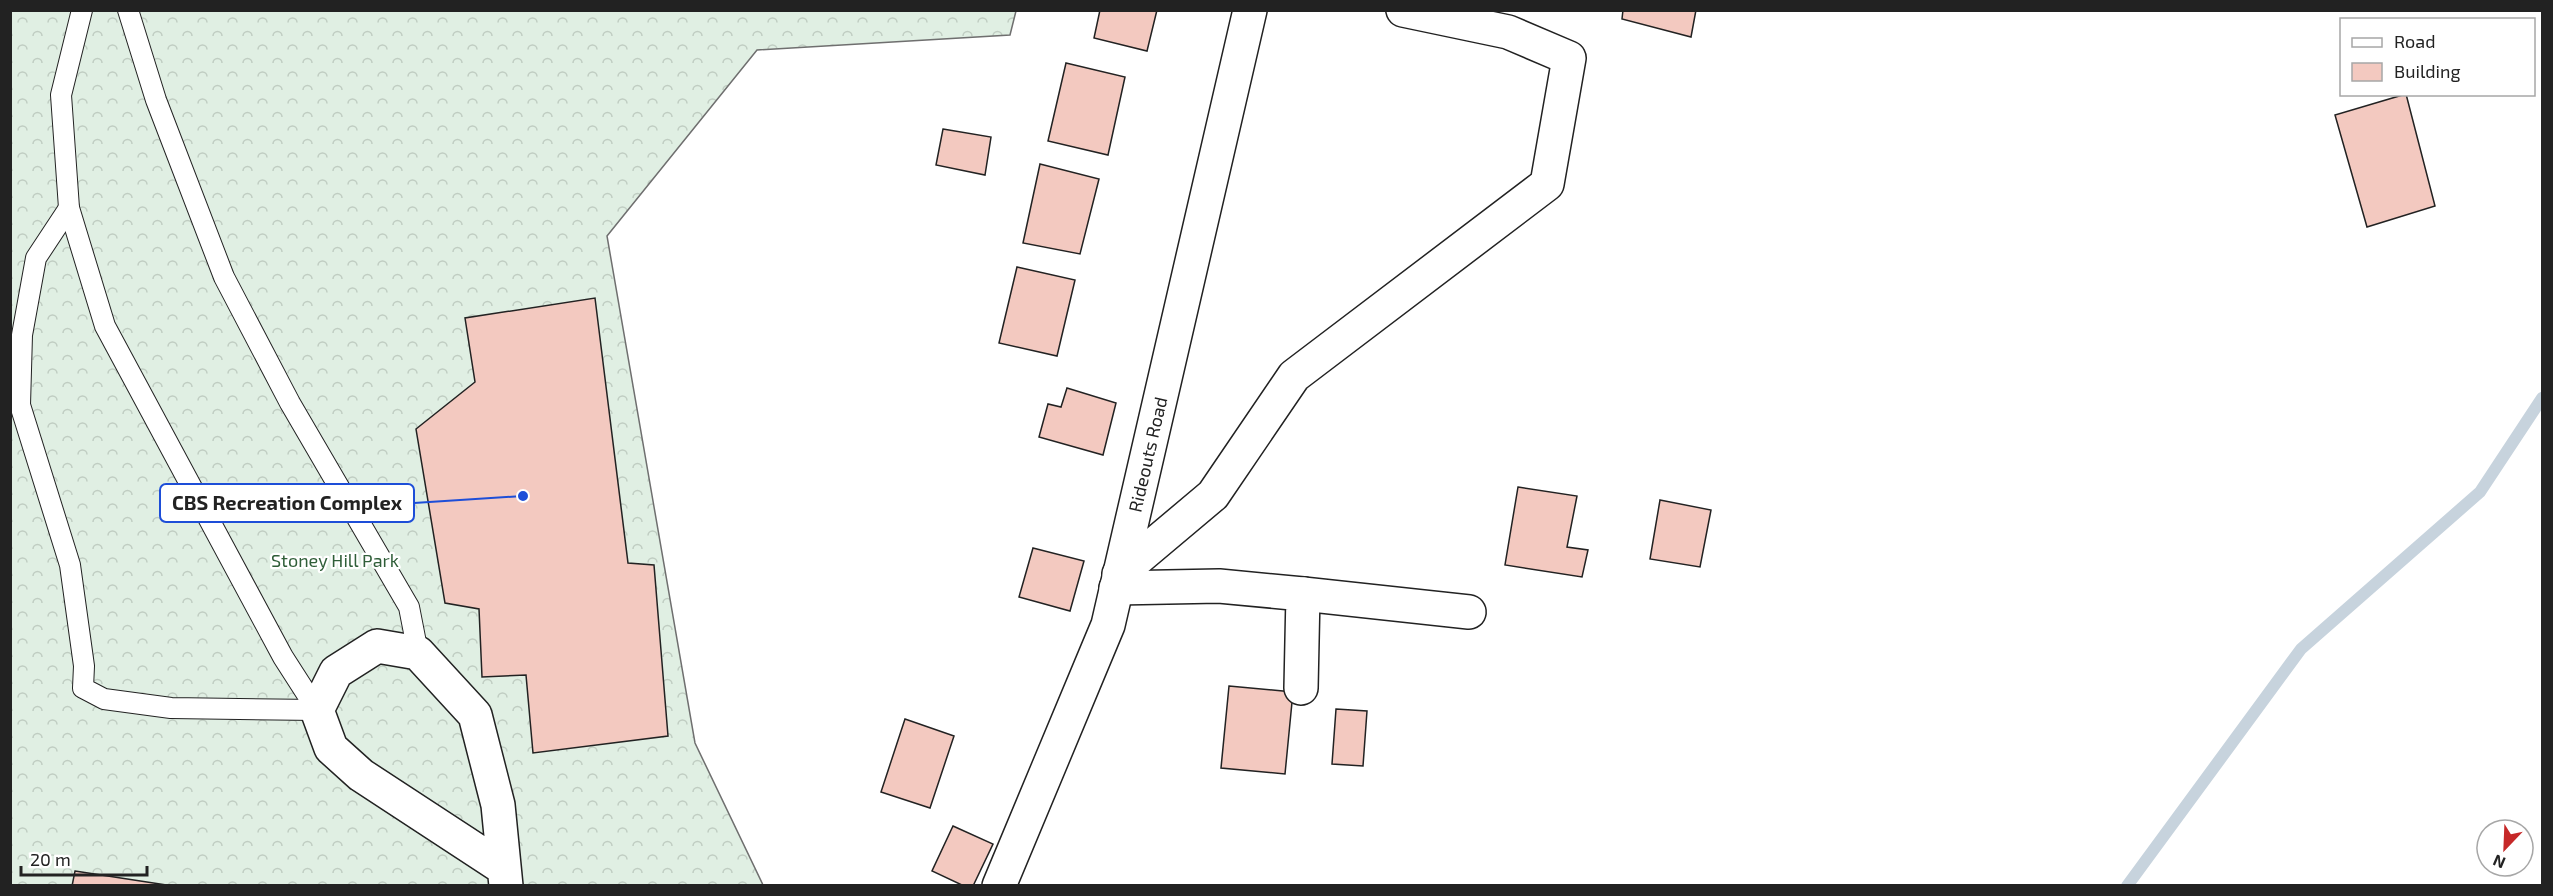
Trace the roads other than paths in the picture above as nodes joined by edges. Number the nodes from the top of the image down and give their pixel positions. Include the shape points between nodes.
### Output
1 (82, 10) edge
2 (128, 10) edge
3 (1250, 10) edge
4 (1404, 10) edge
5 (69, 208) junction
6 (1118, 581) junction
7 (1303, 594) junction
8 (1469, 612) dead end
9 (418, 653) junction
10 (1301, 688) dead end
11 (317, 710) junction
12 (505, 877) edge
13 (999, 885) edge

1 - 5 lane via 61,95
2 - 9 lane via 156,100 224,277 290,403 409,607
3 - 6 street, Rideouts Road
4 - 6 street via 1508,32 1569,58 1547,184 1294,376 1213,495
5 - 11 lane via 105,326 283,657
5 - 11 lane via 36,258 22,335 20,405 70,566 84,666 83,688 104,699 171,708
6 - 7 street
6 - 13 street, Rideouts Road via 1108,625
7 - 8 street
7 - 10 street
9 - 11 street via 377,646 336,672
9 - 12 street via 475,715 498,805
11 - 12 street via 332,748 361,775

